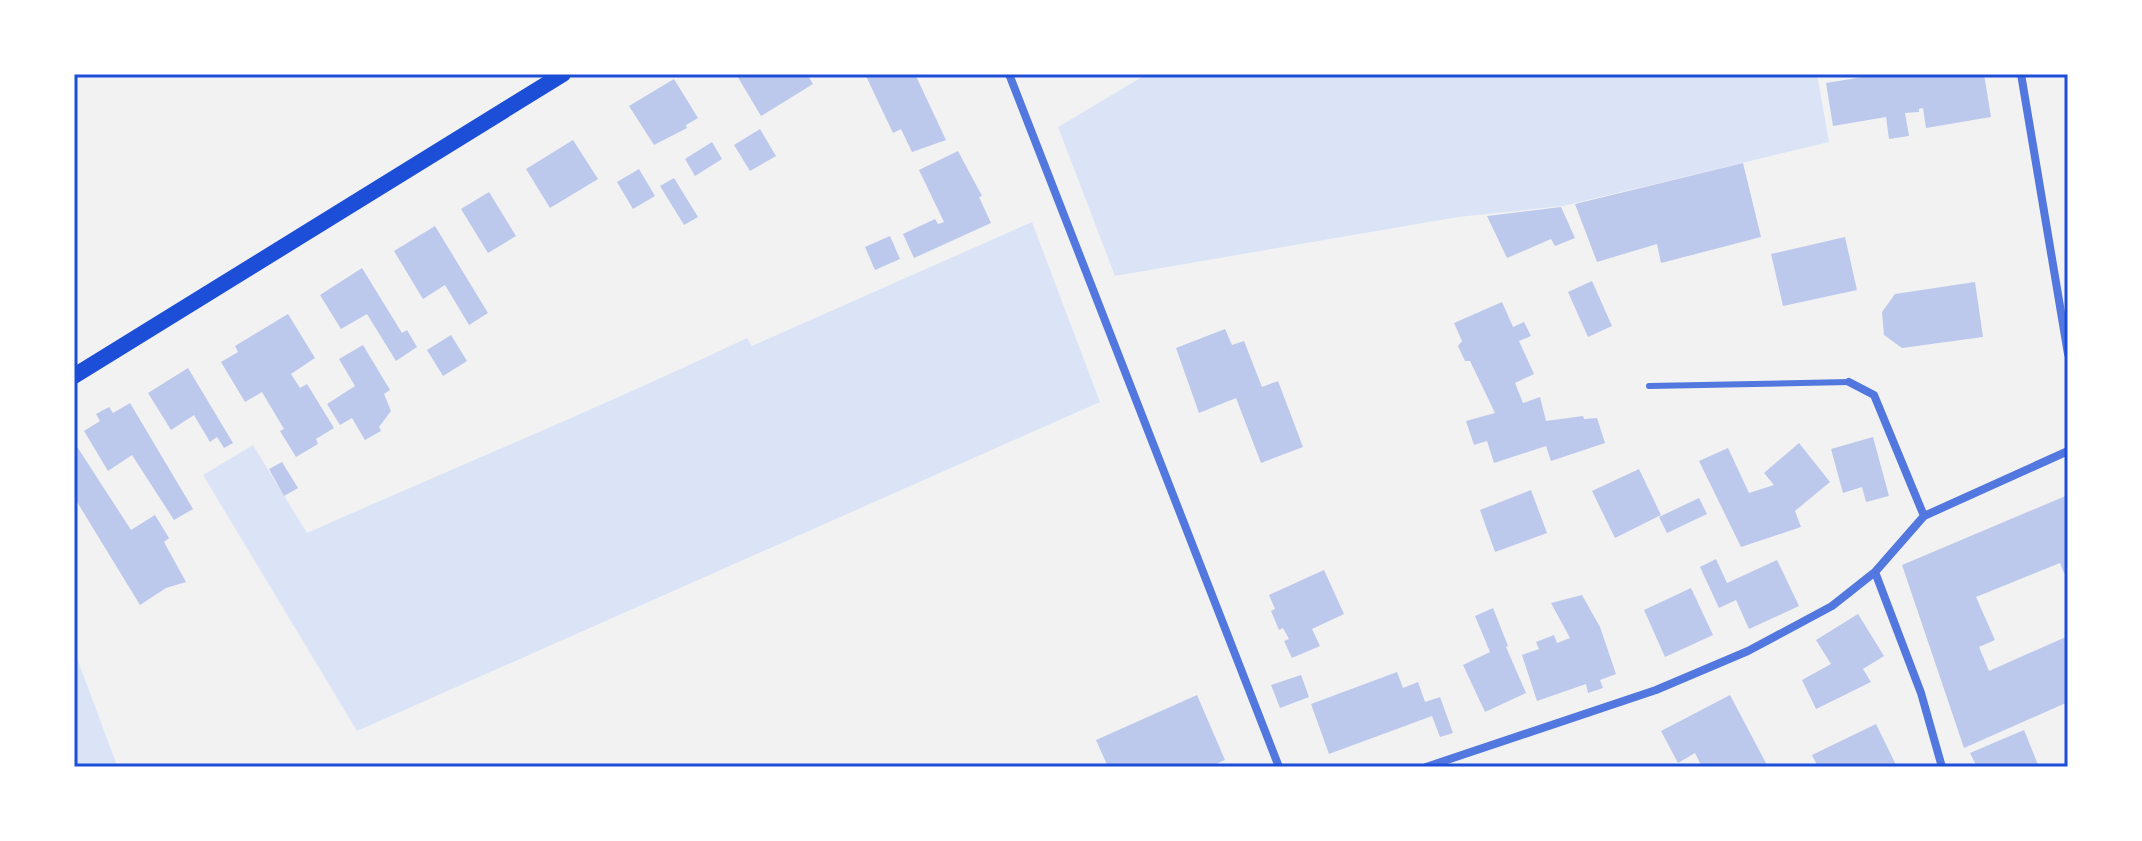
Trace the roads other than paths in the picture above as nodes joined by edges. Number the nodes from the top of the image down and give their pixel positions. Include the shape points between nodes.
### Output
1 (563, 74) edge
2 (1009, 74) edge
3 (2021, 74) edge
4 (2068, 354) edge
5 (74, 376) edge
6 (1849, 382) joint
7 (1649, 386) dead end
8 (2068, 451) edge
9 (1924, 516) junction
10 (1875, 572) junction
11 (1279, 767) edge
12 (1426, 767) edge
13 (1942, 767) edge

1 - 5 main road
2 - 11 street
3 - 4 street
6 - 7 lane
6 - 9 street via 1874,395
8 - 9 street
9 - 10 street
10 - 12 street via 1832,606 1748,651 1656,690
10 - 13 street via 1921,693

